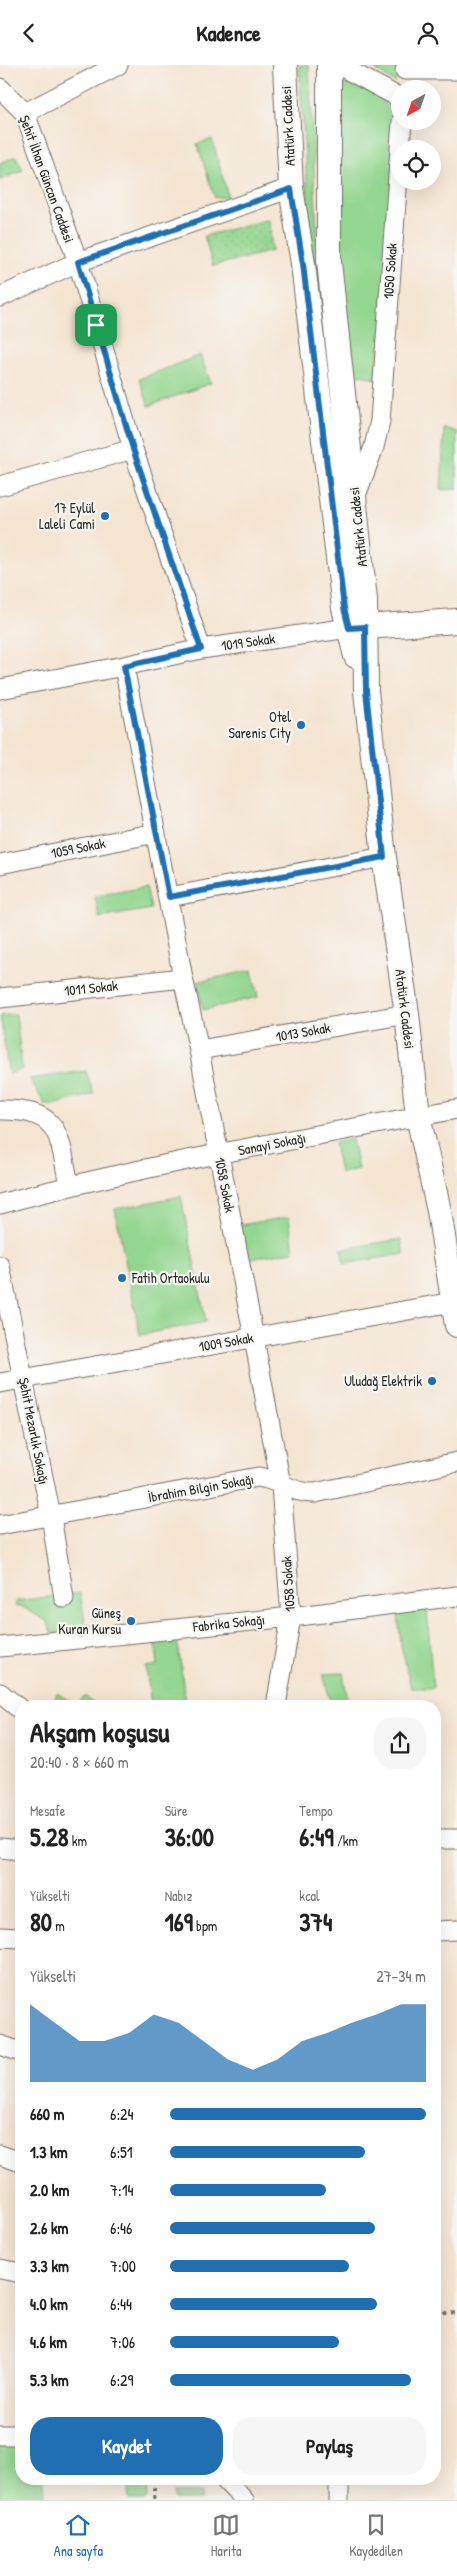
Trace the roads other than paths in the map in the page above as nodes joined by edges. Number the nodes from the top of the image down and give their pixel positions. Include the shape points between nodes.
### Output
1 (118, 65) edge
2 (285, 65) edge
3 (405, 67) edge
4 (457, 70) edge
5 (337, 71) edge
6 (404, 80) edge
7 (0, 88) edge
8 (391, 94) edge
9 (25, 113) junction
10 (401, 130) edge
11 (291, 189) junction
12 (78, 262) junction
13 (0, 297) edge
14 (347, 419) junction
15 (380, 421) junction
16 (133, 449) junction
17 (0, 486) edge
18 (355, 498) junction
19 (457, 621) edge
20 (357, 627) junction
21 (201, 649) junction
22 (124, 666) junction
23 (0, 689) edge
24 (156, 833) junction
25 (384, 857) junction
26 (0, 864) edge
27 (169, 897) junction
28 (183, 978) junction
29 (0, 998) edge
30 (407, 1014) junction
31 (199, 1049) junction
32 (457, 1109) edge
33 (0, 1110) edge
34 (418, 1116) junction
35 (219, 1154) junction
36 (69, 1185) junction
37 (0, 1204) edge
38 (0, 1266) edge
39 (455, 1314) edge
40 (254, 1337) junction
41 (23, 1377) junction
42 (0, 1383) edge
43 (457, 1462) edge
44 (281, 1485) junction
45 (51, 1516) junction
46 (0, 1525) edge
47 (457, 1596) edge
48 (64, 1598) dead end
49 (292, 1617) junction
50 (0, 1647) edge
51 (0, 1693) edge
52 (277, 1700) edge
53 (15, 1705) edge
54 (441, 1839) edge
55 (457, 1839) edge
56 (0, 1848) edge
57 (15, 1849) edge
58 (457, 1930) edge
59 (441, 1931) edge
60 (0, 1937) edge
61 (15, 1937) edge
62 (0, 2045) edge
63 (15, 2050) edge
64 (0, 2155) edge
65 (15, 2160) edge
66 (0, 2269) edge
67 (15, 2272) edge
68 (0, 2435) edge
69 (15, 2435) edge
70 (230, 2485) edge
71 (339, 2485) edge
72 (244, 2500) edge
73 (339, 2500) edge

1 - 9 street
2 - 11 main road, Atatürk Caddesi
3 - 4 street
3 - 6 street
5 - 8 street
5 - 14 main road, Atatürk Caddesi via 329,262
7 - 9 street, Şehit İlhan Güncan Caddesi
9 - 12 street, Şehit İlhan Güncan Caddesi
10 - 15 street, 1050 Sokak
11 - 12 street
11 - 20 main road, Atatürk Caddesi via 344,608
12 - 13 street
12 - 16 street, Şehit İlhan Güncan Caddesi
14 - 15 street via 362,430 372,428
14 - 18 main road, Atatürk Caddesi
15 - 18 street, 1050 Sokak
16 - 17 street
16 - 21 street, Şehit İlhan Güncan Caddesi
18 - 20 main road, Atatürk Caddesi via 365,600
19 - 20 main road
20 - 21 street, 1019 Sokak
20 - 25 main road, Atatürk Caddesi
21 - 22 street, 1019 Sokak
22 - 23 street, 1019 Sokak
22 - 24 street, 1058 Sokak
24 - 26 street, 1059 Sokak
24 - 27 street, 1058 Sokak
25 - 27 street
25 - 30 main road, Atatürk Caddesi
27 - 28 street, 1058 Sokak
28 - 29 street, 1011 Sokak
28 - 31 street, 1058 Sokak
30 - 31 street, 1013 Sokak
30 - 34 main road, Atatürk Caddesi
31 - 35 street, 1058 Sokak
32 - 34 street, Sanayi Sokağı
33 - 36 street via 24,1109 48,1122 59,1135
34 - 35 street, Sanayi Sokağı
34 - 39 main road, Atatürk Caddesi
35 - 36 street, Sanayi Sokağı
35 - 40 street, 1058 Sokak
36 - 37 street, Sanayi Sokağı
38 - 41 street, Şehit Mezarlık Sokağı
39 - 40 street, 1009 Sokak
40 - 41 street, 1009 Sokak
40 - 44 street, 1058 Sokak
41 - 42 street, 1009 Sokak
41 - 45 street, Şehit Mezarlık Sokağı
43 - 44 street, İbrahim Bilgin Sokağı via 315,1493 303,1493
44 - 45 street, İbrahim Bilgin Sokağı via 267,1477 258,1477
44 - 49 street, 1058 Sokak
45 - 46 street, İbrahim Bilgin Sokağı
45 - 48 street, Şehit Mezarlık Sokağı
47 - 49 street, Fabrika Sokağı
49 - 50 street, Fabrika Sokağı
49 - 52 street, 1058 Sokak
51 - 53 street
54 - 55 street
56 - 57 street
58 - 59 street
60 - 61 street
62 - 63 street
64 - 65 street
66 - 67 street
68 - 69 street
70 - 72 street
71 - 73 street

